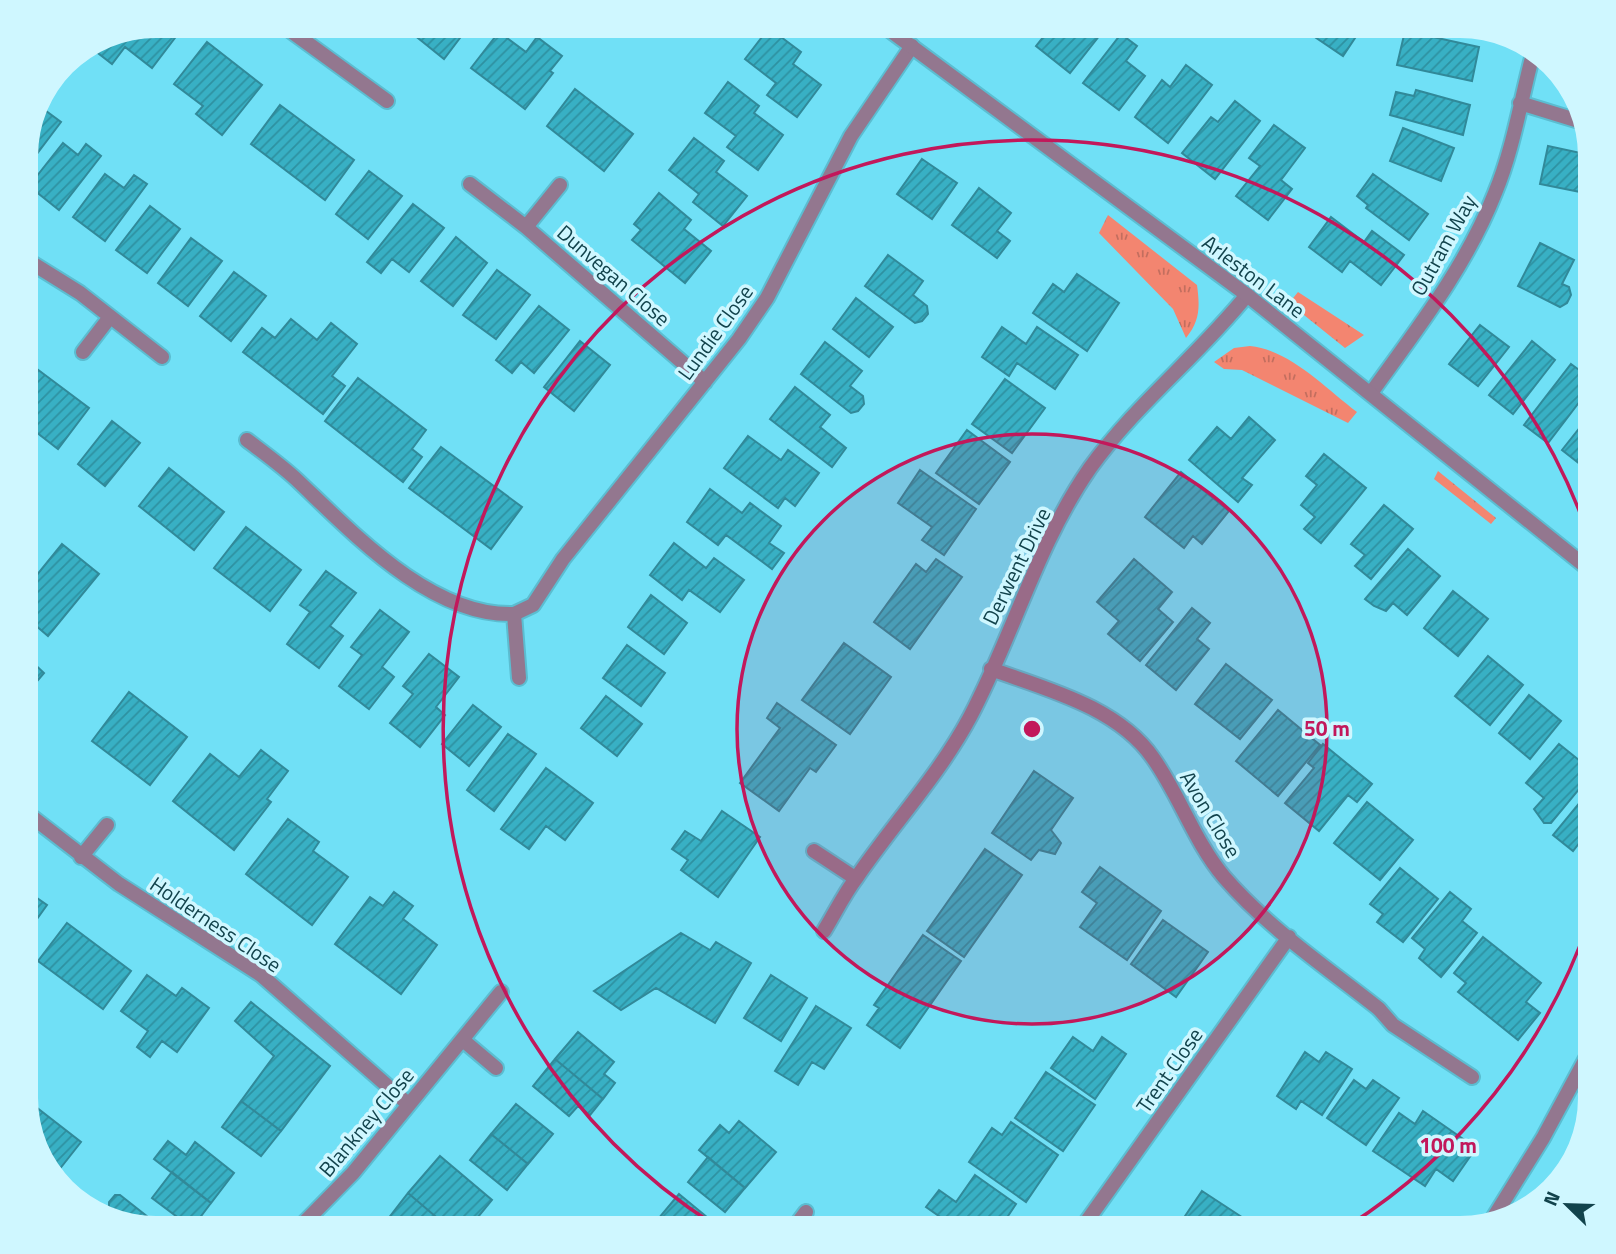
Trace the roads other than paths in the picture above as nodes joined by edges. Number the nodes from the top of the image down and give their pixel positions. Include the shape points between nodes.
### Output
1 (300, 38) edge
2 (901, 38) edge
3 (912, 46) junction
4 (1531, 63) edge
5 (387, 101) dead end
6 (1520, 103) junction
7 (1570, 118) edge
8 (470, 184) dead end
9 (560, 186) dead end
10 (526, 227) junction
11 (39, 267) edge
12 (1247, 295) junction
13 (110, 317) junction
14 (83, 352) dead end
15 (162, 357) dead end
16 (705, 382) junction
17 (1371, 393) junction
18 (247, 440) dead end
19 (1578, 560) edge
20 (514, 614) junction
21 (991, 669) junction
22 (519, 678) dead end
23 (39, 823) edge
24 (107, 825) dead end
25 (814, 851) dead end
26 (81, 857) junction
27 (855, 878) junction
28 (824, 931) dead end
29 (1289, 937) junction
30 (500, 992) dead end
31 (464, 1041) junction
32 (496, 1068) dead end
33 (1578, 1073) edge
34 (1472, 1077) dead end
35 (408, 1104) junction
36 (1500, 1207) edge
37 (806, 1212) dead end
38 (311, 1216) edge
39 (803, 1216) edge
40 (1096, 1216) edge

1 - 5 street
2 - 3 street, Arleston Lane
3 - 12 street, Arleston Lane
3 - 16 street, Lundie Close via 851,136 767,298
4 - 6 street, Outram Way
6 - 7 street
6 - 17 street, Outram Way via 1496,192 1461,265
8 - 10 street, Dunvegan Close
9 - 10 street, Dunvegan Close
10 - 16 street, Dunvegan Close
11 - 13 street
12 - 17 street, Arleston Lane
12 - 21 street, Derwent Drive via 1144,402 1090,469 1020,600
13 - 14 street
13 - 15 street
16 - 20 street, Lundie Close via 563,559 533,605
17 - 19 street, Arleston Lane
18 - 20 street via 393,567 475,609
20 - 22 street
21 - 27 street, Derwent Drive via 971,716 944,759
21 - 29 street, Avon Close via 1085,705 1137,740 1153,757 1222,874 1244,900
23 - 26 street, Holderness Close
24 - 26 street
25 - 27 street
26 - 35 street, Holderness Close via 261,975
27 - 28 street, Derwent Drive
29 - 34 street, Avon Close via 1393,1025
29 - 40 street, Trent Close
30 - 31 street, Blankney Close
31 - 32 street
31 - 35 street, Blankney Close
33 - 36 street
35 - 38 street, Blankney Close via 353,1173
37 - 39 street

